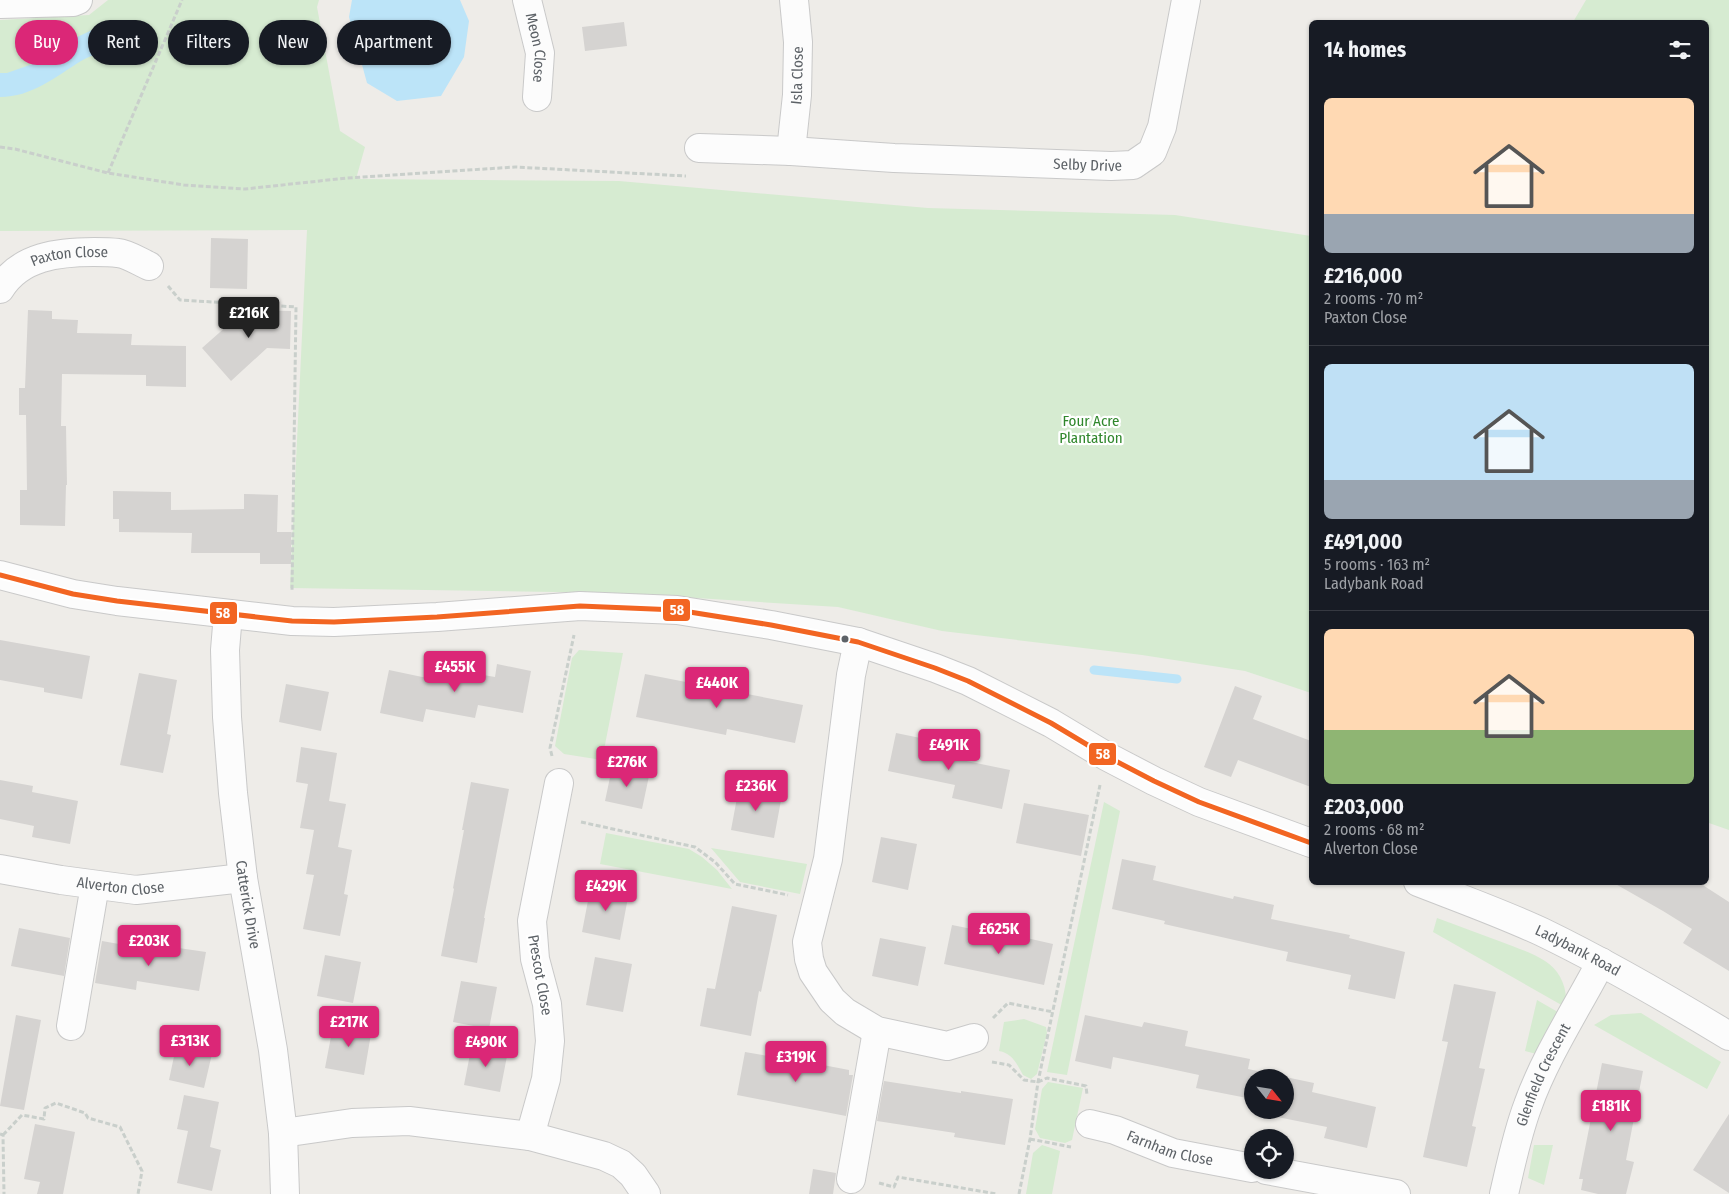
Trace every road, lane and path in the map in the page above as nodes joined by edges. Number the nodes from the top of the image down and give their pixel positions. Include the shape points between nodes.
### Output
1 (78, 0) edge
2 (182, 0) edge
3 (526, 0) edge
4 (794, 0) edge
5 (1186, 0) edge
6 (0, 4) edge
7 (536, 96) dead end
8 (0, 148) edge
9 (699, 148) dead end
10 (791, 151) junction
11 (108, 173) junction
12 (691, 176) dead end
13 (149, 266) joint
14 (0, 290) edge
15 (0, 575) edge
16 (580, 606) junction
17 (228, 614) junction
18 (292, 621) junction
19 (858, 642) junction
20 (1106, 756) junction
21 (559, 783) joint
22 (553, 815) junction
23 (1309, 842) edge
24 (0, 869) edge
25 (243, 878) junction
26 (95, 885) junction
27 (1426, 885) edge
28 (818, 902) junction
29 (1601, 962) junction
30 (1053, 1012) junction
31 (71, 1026) dead end
32 (876, 1031) junction
33 (1729, 1036) edge
34 (974, 1038) junction
35 (1038, 1082) junction
36 (1090, 1124) joint
37 (1, 1134) edge
38 (283, 1134) junction
39 (530, 1136) junction
40 (1244, 1166) edge
41 (1294, 1175) edge
42 (851, 1178) joint
43 (4, 1194) edge
44 (138, 1194) edge
45 (285, 1194) edge
46 (646, 1194) edge
47 (997, 1194) edge
48 (1019, 1194) edge
49 (1396, 1194) edge
50 (1504, 1194) edge

1 - 6 street
2 - 11 path
3 - 7 street, Meon Close via 540,53
4 - 10 street, Isla Close via 798,42
5 - 10 street, Selby Drive via 1162,127 1152,152 1133,165 894,158
8 - 11 path
9 - 10 street
11 - 12 path via 184,186 245,188 515,167
13 - 14 street, Paxton Close via 118,253 69,252 41,258 18,268
13 - 18 path via 180,300 296,306
15 - 17 street via 91,597
16 - 18 street via 437,617
16 - 19 street via 677,610
16 - 21 path via 550,748
17 - 18 street
17 - 25 street, Catterick Drive via 225,650 227,717
19 - 20 street via 968,681 1051,723
19 - 28 street via 828,859
20 - 23 street via 1199,802
20 - 30 path
21 - 22 street, Prescot Close
22 - 28 path via 695,847 715,862 735,884
22 - 39 street, Prescot Close via 532,921 535,959 547,1004 550,1041 546,1079
24 - 26 street, Alverton Close
25 - 26 street, Alverton Close via 136,890
25 - 38 street, Catterick Drive via 273,1050
26 - 31 street
27 - 29 street, Ladybank Road via 1515,920
28 - 32 street via 807,942 813,972 832,1000
29 - 33 street, Ladybank Road
29 - 50 street, Glenfield Crescent via 1543,1069 1528,1104
30 - 34 path via 1008,1003
30 - 35 path
32 - 34 street via 947,1046
32 - 42 street
34 - 35 path via 991,1062 1009,1065 1024,1080
35 - 36 path via 1047,1078 1086,1086
35 - 48 path
36 - 40 street, Farnham Close via 1115,1130 1173,1153
37 - 43 path
37 - 44 path via 22,1115 44,1119 45,1108 56,1104 120,1127 142,1171
38 - 39 street via 352,1123 409,1121
38 - 45 street, Catterick Drive
39 - 46 street via 604,1156 621,1164
41 - 49 street
42 - 47 path via 894,1187 898,1176

